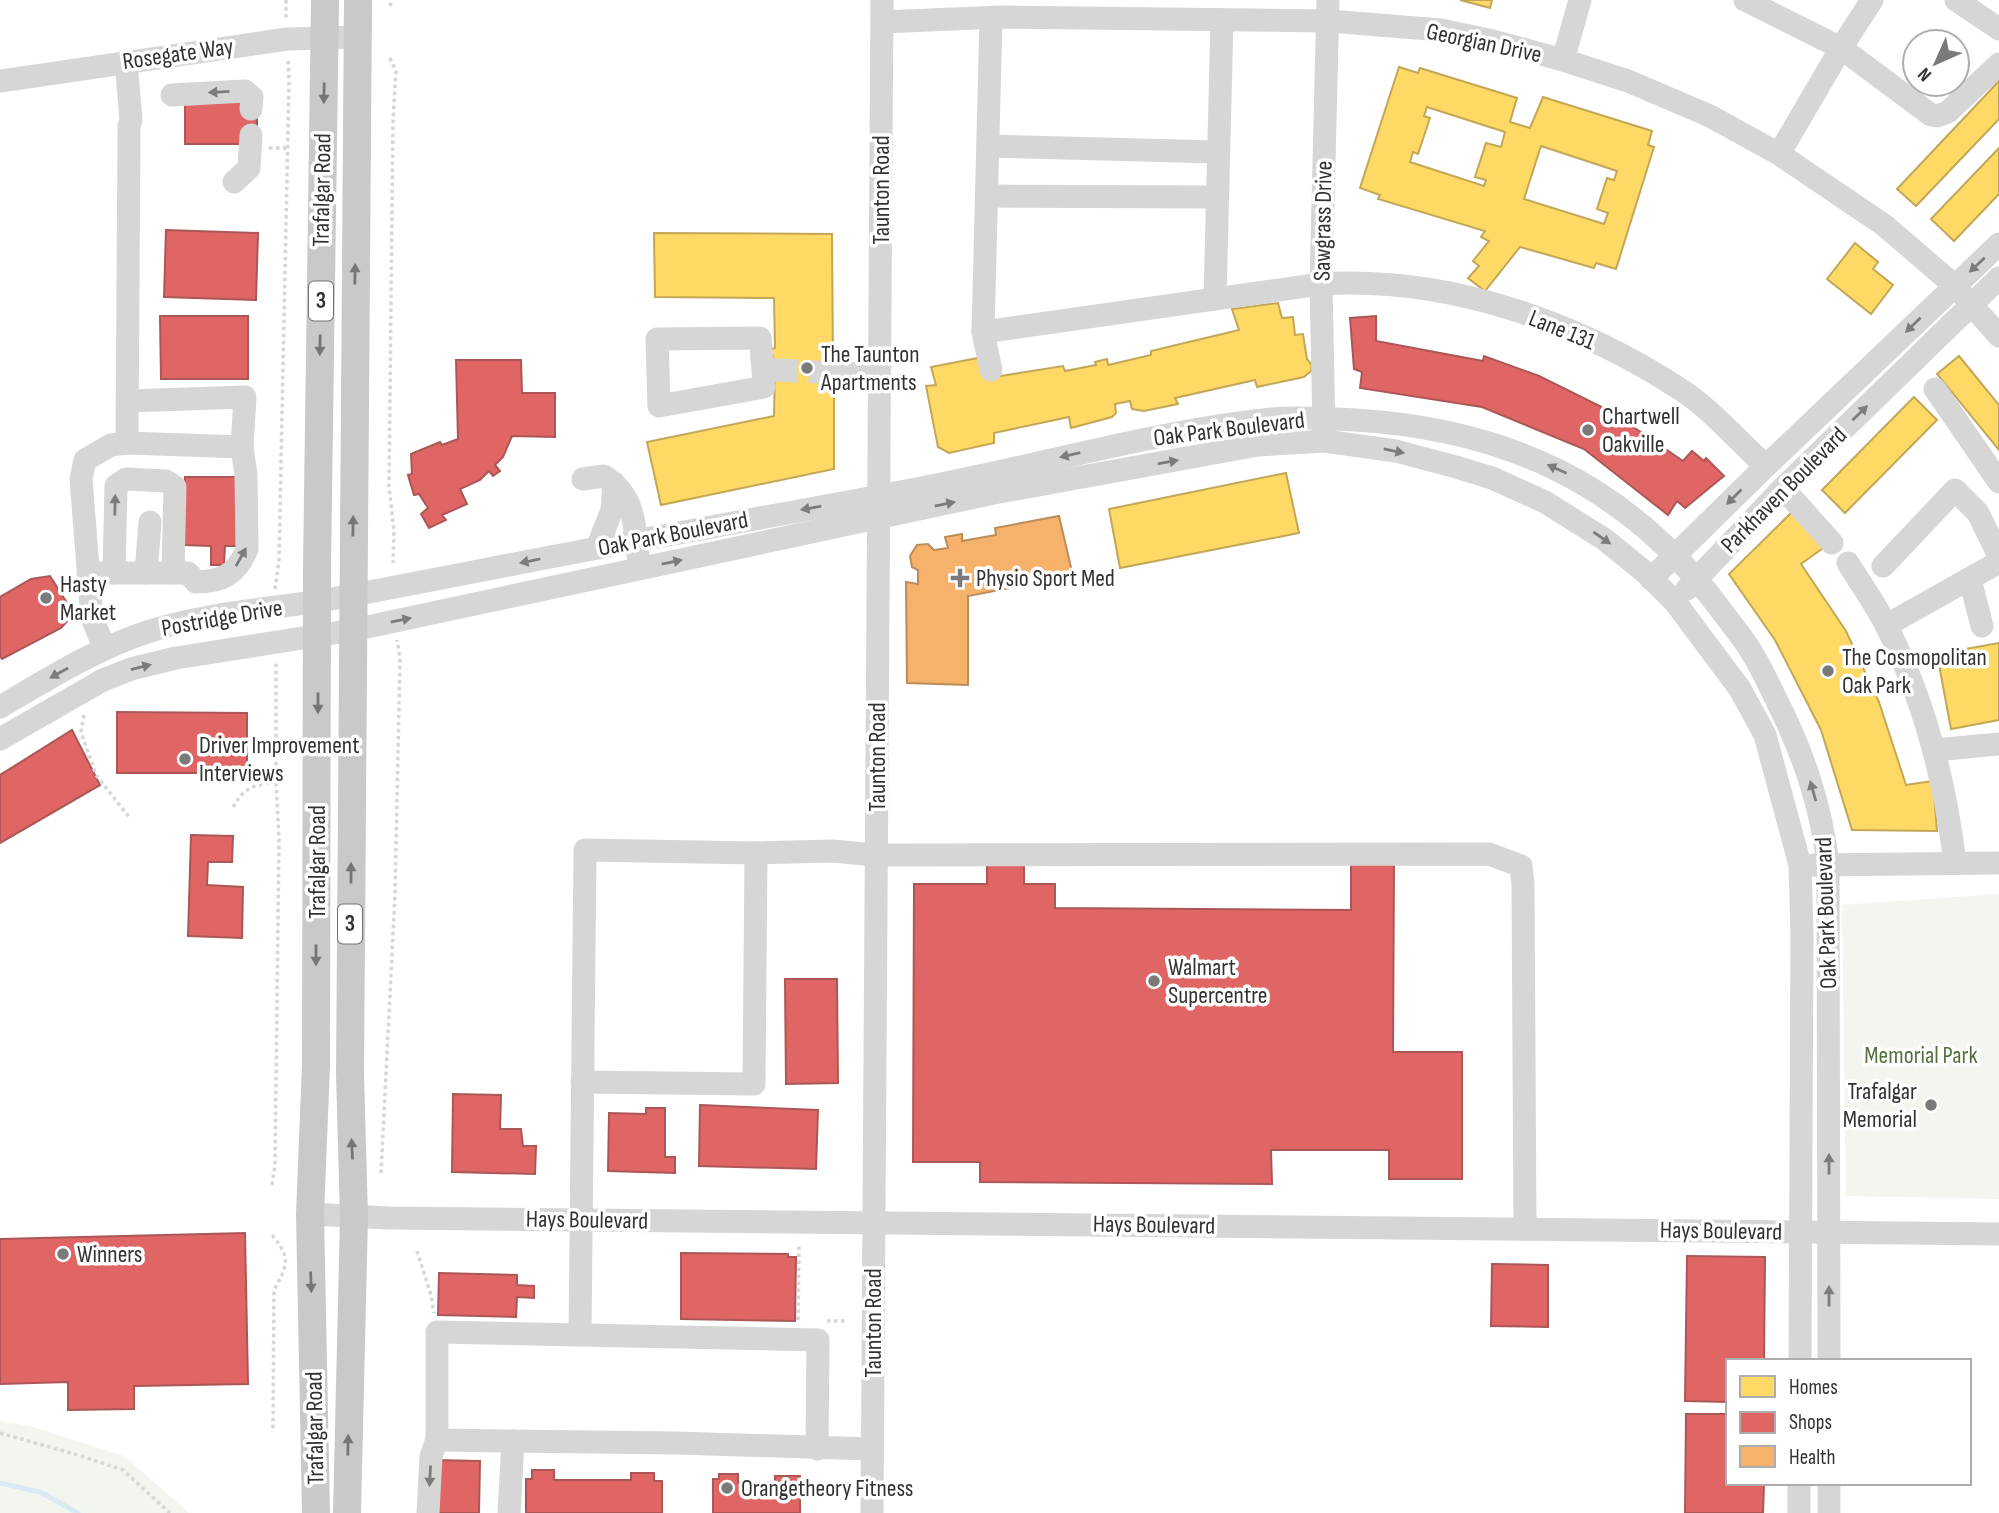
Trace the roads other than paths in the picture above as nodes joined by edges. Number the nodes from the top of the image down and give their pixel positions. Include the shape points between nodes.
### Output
1 (325, 0) edge
2 (358, 0) edge
3 (1580, 0) edge
4 (1745, 0) edge
5 (1872, 0) edge
6 (1956, 0) edge
7 (1328, 10) edge
8 (882, 11) edge
9 (991, 18) junction
10 (1222, 20) junction
11 (1999, 29) edge
12 (357, 37) junction
13 (325, 38) junction
14 (1841, 48) junction
15 (1563, 60) junction
16 (126, 61) junction
17 (1999, 64) edge
18 (0, 81) edge
19 (172, 95) dead end
20 (251, 109) dead end
21 (251, 135) dead end
22 (988, 146) junction
23 (1218, 152) junction
24 (1779, 154) junction
25 (234, 182) dead end
26 (987, 196) junction
27 (1217, 197) junction
28 (1999, 244) edge
29 (1999, 278) edge
30 (1321, 284) junction
31 (1955, 286) junction
32 (1214, 299) junction
33 (1973, 304) junction
34 (983, 332) junction
35 (1999, 336) edge
36 (1872, 365) junction
37 (769, 370) joint
38 (991, 370) dead end
39 (838, 373) tunnel mouth
40 (880, 375) junction
41 (1894, 380) junction
42 (1935, 389) dead end
43 (128, 401) junction
44 (1324, 430) junction
45 (127, 443) junction
46 (242, 447) junction
47 (1766, 466) junction
48 (583, 479) dead end
49 (614, 482) junction
50 (1999, 482) edge
51 (1783, 488) junction
52 (878, 508) junction
53 (150, 522) dead end
54 (636, 540) junction
55 (1832, 543) dead end
56 (597, 548) junction
57 (1676, 555) junction
58 (1999, 555) edge
59 (1999, 562) edge
60 (1848, 563) dead end
61 (1883, 566) dead end
62 (640, 569) junction
63 (88, 573) junction
64 (114, 573) junction
65 (146, 573) junction
66 (181, 573) junction
67 (1697, 578) junction
68 (1651, 579) junction
69 (1970, 579) junction
70 (335, 598) junction
71 (1675, 602) junction
72 (1886, 625) junction
73 (1982, 626) dead end
74 (335, 633) junction
75 (105, 649) junction
76 (0, 707) edge
77 (0, 739) edge
78 (1999, 744) edge
79 (1935, 750) junction
80 (756, 853) junction
81 (876, 855) junction
82 (1955, 863) junction
83 (1999, 863) edge
84 (1800, 865) junction
85 (1828, 865) junction
86 (582, 1082) junction
87 (310, 1214) junction
88 (354, 1217) junction
89 (580, 1220) junction
90 (874, 1223) junction
91 (1525, 1229) junction
92 (1801, 1232) junction
93 (1829, 1232) junction
94 (1999, 1234) edge
95 (580, 1335) junction
96 (1800, 1359) edge
97 (1829, 1359) edge
98 (437, 1440) junction
99 (506, 1441) junction
100 (817, 1449) junction
101 (873, 1449) junction
102 (1799, 1485) edge
103 (1829, 1485) edge
104 (316, 1513) edge
105 (346, 1513) edge
106 (428, 1513) edge
107 (497, 1513) edge
108 (509, 1513) edge
109 (872, 1513) edge
110 (1799, 1513) edge
111 (1829, 1513) edge

1 - 13 main road, Trafalgar Road / 3
2 - 12 main road, Trafalgar Road / 3
3 - 15 street
4 - 14 street
5 - 14 street
6 - 11 street
7 - 10 street, Georgian Drive
7 - 15 street, Georgian Drive via 1441,30
7 - 30 street, Sawgrass Drive
8 - 9 street, Georgian Drive
8 - 40 street, Taunton Road
9 - 10 street, Georgian Drive
9 - 22 street
10 - 23 street
12 - 13 street, Rosegate Way
70 -> 12 main road, Trafalgar Road / 3
13 - 16 street, Rosegate Way
13 -> 70 main road, Trafalgar Road / 3
14 - 17 street via 1925,112 1937,116 1948,112
14 - 24 street
15 - 24 street, Georgian Drive via 1628,81 1710,116
16 - 18 street, Rosegate Way
16 - 43 street via 131,120
20 -> 19 street via 252,97 245,91
21 - 25 street via 249,168
22 - 23 street
22 - 26 street
23 - 27 street
24 - 31 street, Georgian Drive via 1884,225
26 - 27 street
26 - 34 street
27 - 32 street
28 -> 31 street, Parkhaven Boulevard
29 - 33 street, Parkhaven Boulevard
30 - 32 street, Lane 131
30 - 44 street, Sawgrass Drive
30 - 47 street, Lane 131 via 1376,283 1446,293 1538,318 1585,337 1684,392
31 - 33 street, Georgian Drive
31 -> 36 street, Parkhaven Boulevard
32 - 34 street, Lane 131
33 - 35 street, Georgian Drive
33 - 41 street, Parkhaven Boulevard
34 - 38 street
36 - 41 street
36 - 47 street, Parkhaven Boulevard
37 - 37 street via 764,387 659,406 657,339 760,338
39 - 40 street
40 - 52 street, Taunton Road
51 -> 41 street, Parkhaven Boulevard
42 - 50 street
43 - 45 street
43 - 46 street via 245,397
44 - 52 street, Oak Park Boulevard via 993,493
57 -> 44 street, Oak Park Boulevard via 1624,510 1563,471 1495,444 1385,422
44 -> 68 street, Oak Park Boulevard via 1492,478 1545,502 1604,539
45 - 46 street
45 - 63 street via 101,450 82,466
66 -> 46 street via 196,582 214,582 243,560 247,550
47 -> 57 street, Parkhaven Boulevard
48 - 49 street via 604,476
49 - 54 street via 632,507
49 - 56 street via 612,510
51 - 55 street
51 - 67 street, Parkhaven Boulevard
52 -> 54 street, Oak Park Boulevard
62 -> 52 street, Oak Park Boulevard
52 - 81 street, Taunton Road
53 - 65 street
54 - 56 street, Oak Park Boulevard
54 - 62 street
56 -> 70 street, Oak Park Boulevard
57 - 67 street, Oak Park Boulevard
57 - 68 street, Parkhaven Boulevard
58 - 61 street via 1978,513 1955,490
59 - 69 street
60 - 72 street
74 -> 62 street, Oak Park Boulevard
63 - 64 street
63 - 75 street via 92,618
64 - 65 street
64 -> 66 street via 116,486 126,478 166,481 175,487
65 - 66 street
67 - 71 street, Parkhaven Boulevard
85 -> 67 street, Oak Park Boulevard via 1824,829 1797,740 1751,651
68 - 71 street, Oak Park Boulevard
69 - 72 street
69 - 73 street
70 - 74 main road, Trafalgar Road / 3
70 - 75 street, Postridge Drive via 191,620
71 - 84 street, Oak Park Boulevard via 1740,689 1765,735
72 - 79 street
77 -> 74 street, Postridge Drive via 131,669 223,649
74 -> 87 main road, Trafalgar Road / 3
88 -> 74 main road, Trafalgar Road / 3
75 -> 76 street, Postridge Drive
78 - 79 street
79 - 82 street via 1950,814
80 - 81 street
80 - 86 street via 754,1084
80 - 86 street via 585,850
81 - 90 street, Taunton Road
81 - 91 street via 1489,854 1521,866
82 - 83 street
82 - 85 street
84 - 85 street
84 - 92 street, Oak Park Boulevard
93 -> 85 street, Oak Park Boulevard
86 - 89 street
87 - 88 street, Hays Boulevard
87 -> 104 main road, Trafalgar Road / 3
88 - 89 street, Hays Boulevard
105 -> 88 main road, Trafalgar Road / 3
89 - 90 street, Hays Boulevard
89 - 95 street
90 - 91 street, Hays Boulevard
90 - 101 street, Taunton Road
91 - 92 street, Hays Boulevard
92 - 93 street, Hays Boulevard
92 - 96 street, Oak Park Boulevard
93 - 94 street, Hays Boulevard
97 -> 93 street, Oak Park Boulevard
95 - 98 street via 437,1332
95 - 100 street via 818,1340
98 - 99 street
98 -> 106 street via 431,1457
99 - 100 street
99 - 107 street
99 - 108 street
100 - 101 street
101 - 109 street, Taunton Road
102 - 110 street
103 - 111 street

